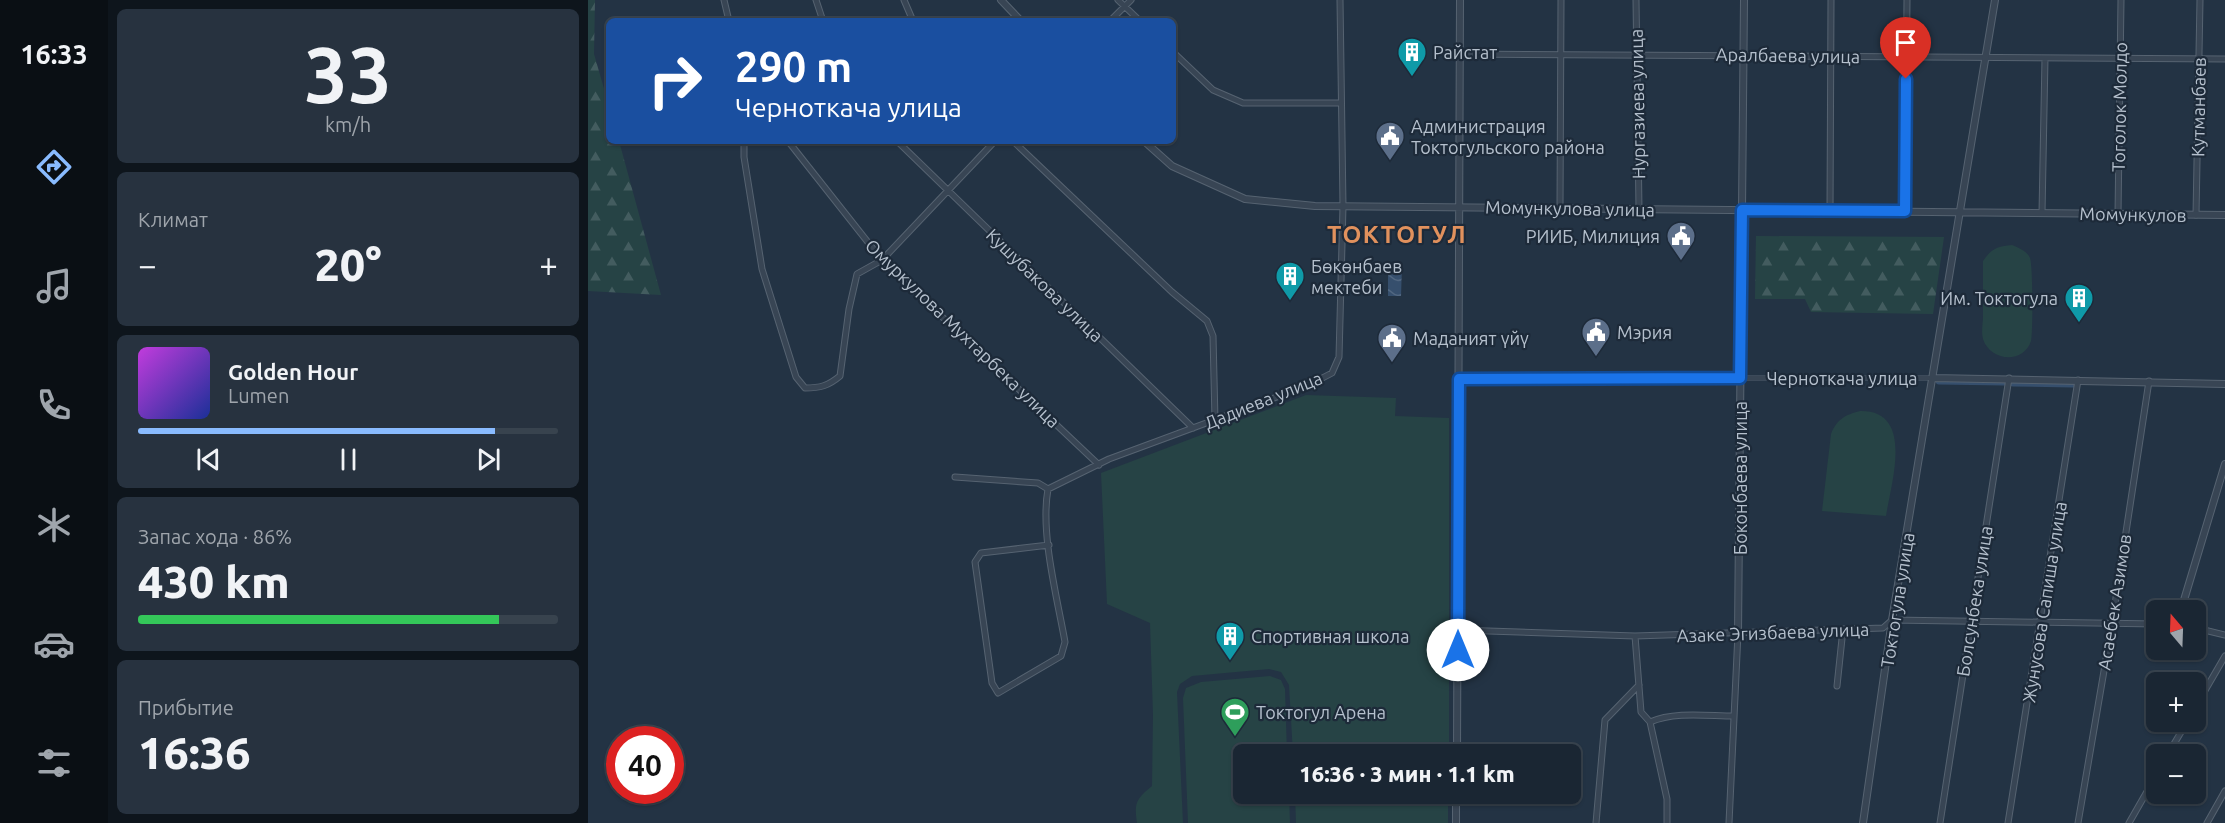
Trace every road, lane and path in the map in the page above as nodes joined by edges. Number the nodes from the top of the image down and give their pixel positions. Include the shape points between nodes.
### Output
1 (724, 0) edge
2 (816, 0) edge
3 (904, 0) edge
4 (1001, 0) edge
5 (1118, 0) edge
6 (1131, 0) edge
7 (1340, 0) edge
8 (1460, 0) edge
9 (1561, 0) edge
10 (1636, 0) edge
11 (1744, 0) edge
12 (1830, 0) edge
13 (1907, 0) edge
14 (1995, 0) edge
15 (2121, 0) edge
16 (2200, 0) edge
17 (1124, 6) junction
18 (728, 18) edge
19 (823, 18) edge
20 (912, 18) edge
21 (1018, 18) edge
22 (1113, 18) edge
23 (1137, 18) edge
24 (1460, 54) junction
25 (1561, 54) junction
26 (1637, 54) junction
27 (1176, 55) edge
28 (1743, 55) junction
29 (1831, 56) junction
30 (1906, 57) junction
31 (1985, 57) junction
32 (2044, 58) junction
33 (2119, 58) junction
34 (2199, 59) junction
35 (2225, 59) edge
36 (1341, 103) junction
37 (744, 144) edge
38 (790, 144) edge
39 (900, 144) edge
40 (992, 144) edge
41 (1016, 144) edge
42 (1147, 144) edge
43 (947, 191) junction
44 (1343, 206) junction
45 (1459, 207) junction
46 (1560, 208) junction
47 (1639, 209) junction
48 (1742, 210) junction
49 (1830, 211) junction
50 (1905, 211) junction
51 (1960, 212) junction
52 (2042, 213) junction
53 (2118, 214) junction
54 (2196, 215) junction
55 (2225, 215) edge
56 (882, 260) junction
57 (1740, 378) junction
58 (1933, 378) junction
59 (2009, 378) junction
60 (1459, 379) junction
61 (2078, 380) junction
62 (2149, 381) junction
63 (2225, 384) edge
64 (1215, 420) junction
65 (1193, 428) junction
66 (2225, 464) edge
67 (1099, 465) junction
68 (955, 477) dead end
69 (1048, 489) junction
70 (1049, 545) junction
71 (2184, 600) edge
72 (1892, 620) junction
73 (1970, 621) junction
74 (2040, 622) junction
75 (2112, 624) junction
76 (2146, 624) edge
77 (1843, 629) junction
78 (1458, 630) junction
79 (2206, 630) edge
80 (1738, 633) junction
81 (2225, 635) edge
82 (1635, 636) junction
83 (2225, 656) edge
84 (1639, 685) junction
85 (1837, 686) dead end
86 (2206, 689) edge
87 (1734, 716) junction
88 (1650, 722) junction
89 (1457, 744) edge
90 (2225, 791) edge
91 (2146, 793) edge
92 (1456, 804) edge
93 (1456, 823) edge
94 (1596, 823) edge
95 (1668, 823) edge
96 (1729, 823) edge
97 (1863, 823) edge
98 (1940, 823) edge
99 (2008, 823) edge
100 (2078, 823) edge
101 (2129, 823) edge
102 (2207, 823) edge

1 - 18 street
2 - 19 street
3 - 20 street
4 - 21 street
5 - 17 street
6 - 17 street
7 - 36 street, Дадиева улица
8 - 24 street
9 - 25 street
10 - 26 street, Нургазиева улица
11 - 28 street, Боконбаева улица
12 - 29 street
13 - 30 street
14 - 31 street, Токтогула улица
15 - 33 street, Тоголок Молдо
16 - 34 street, Кутманбаев
17 - 22 street
17 - 23 street
24 - 25 street, Аралбаева улица
24 - 45 street
25 - 26 street, Аралбаева улица
25 - 46 street
26 - 28 street, Аралбаева улица
26 - 47 street, Нургазиева улица
27 - 36 street via 1213,90 1243,103
28 - 29 street, Аралбаева улица
28 - 48 street, Боконбаева улица
29 - 30 street, Аралбаева улица
29 - 49 street
30 - 31 street, Аралбаева улица
30 - 50 street
31 - 32 street, Аралбаева улица
31 - 51 street, Токтогула улица
32 - 33 street, Аралбаева улица
32 - 52 street
33 - 34 street, Аралбаева улица
33 - 53 street, Тоголок Молдо
34 - 35 street, Аралбаева улица
34 - 54 street, Кутманбаев
36 - 44 street, Дадиева улица
37 - 56 street via 762,269 796,376 805,388 820,388 840,376 857,274
38 - 56 street, Омуркулова Мухтарбека улица
39 - 43 street, Кушубакова улица
40 - 43 street
41 - 64 street via 1207,321 1213,336
42 - 44 street, Момункулова улица via 1172,166 1245,199
43 - 56 street
43 - 65 street, Кушубакова улица
44 - 45 street, Момункулова улица
44 - 64 street, Дадиева улица via 1339,357 1332,373
45 - 46 street, Момункулова улица
45 - 60 street
46 - 47 street, Момункулова улица
47 - 48 street, Момункулова улица
48 - 49 street, Момункулова улица
48 - 57 street, Боконбаева улица
49 - 50 street, Момункулова улица
50 - 51 street, Момункулова улица
51 - 52 street, Момункулова улица
51 - 58 street, Токтогула улица
52 - 53 street, Момункулов
53 - 54 street, Момункулов
54 - 55 street, Момункулов
56 - 67 street, Омуркулова Мухтарбека улица
57 - 58 street, Черноткача улица
57 - 60 street, Черноткача улица
57 - 80 street, Боконбаева улица
58 - 59 street, Черноткача улица
58 - 72 street, Токтогула улица
59 - 61 street, Черноткача улица
59 - 73 street, Болсунбека улица
60 - 78 street
61 - 62 street, Черноткача улица
61 - 74 street, Жунусова Сапиша улица
62 - 63 street, Черноткача улица
62 - 75 street, Асаебек Азимов
64 - 65 street, Дадиева улица
65 - 67 street, Дадиева улица
66 - 71 street
67 - 69 street, Дадиева улица
68 - 69 street via 1038,483
69 - 70 street via 1045,506
70 - 70 street via 981,553 975,562 992,683 999,693 1061,656 1065,642
72 - 73 street, Азаке Эгизбаева улица
72 - 77 street, Азаке Эгизбаева улица via 1883,628
72 - 97 street, Токтогула улица
73 - 74 street, Азаке Эгизбаева улица
73 - 98 street, Болсунбека улица
74 - 75 street, Азаке Эгизбаева улица
74 - 99 street, Жунусова Сапиша улица
75 - 76 street, Азаке Эгизбаева улица
75 - 100 street, Асаебек Азимов
77 - 80 street, Азаке Эгизбаева улица
77 - 85 street
78 - 82 street, Азаке Эгизбаева улица
78 - 89 street
79 - 81 street
80 - 82 street, Азаке Эгизбаева улица
80 - 87 street
82 - 84 street
83 - 86 street
84 - 88 street via 1641,712
84 - 94 street via 1605,720
87 - 88 street via 1679,716
87 - 96 street
88 - 95 street via 1667,799
90 - 102 street
91 - 101 street
92 - 93 street

